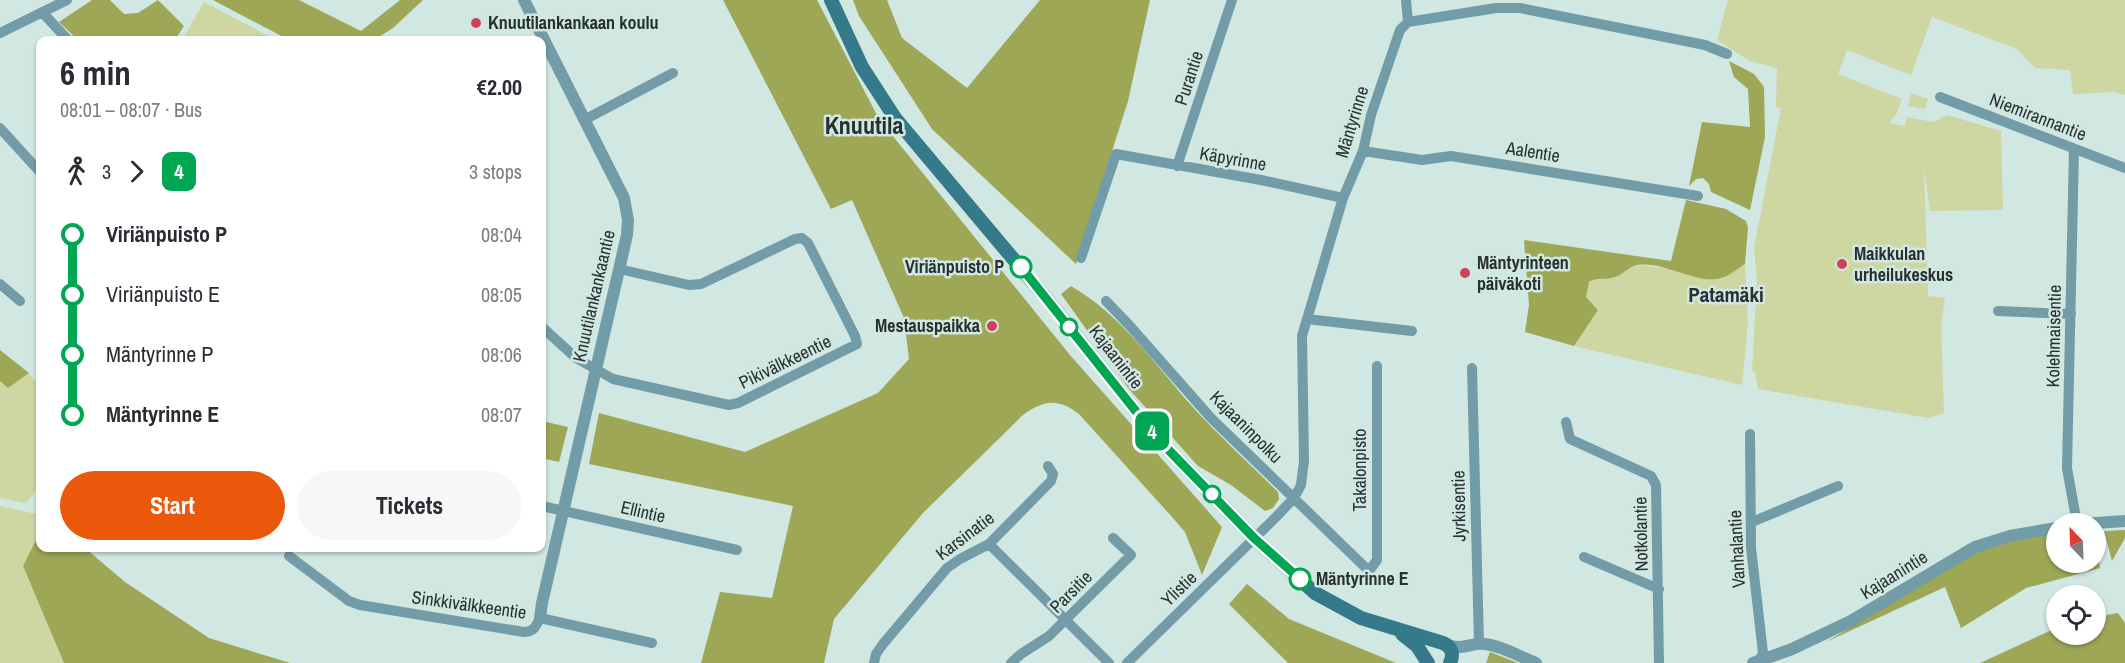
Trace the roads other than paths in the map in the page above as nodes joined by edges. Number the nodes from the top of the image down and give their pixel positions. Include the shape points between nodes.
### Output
1 (67, 0) edge
2 (524, 0) edge
3 (831, 0) edge
4 (1232, 0) edge
5 (1406, 0) edge
6 (42, 12) junction
7 (1408, 22) junction
8 (0, 33) edge
9 (64, 36) edge
10 (542, 36) edge
11 (546, 44) edge
12 (1727, 54) dead end
13 (673, 73) dead end
14 (1940, 97) dead end
15 (584, 120) junction
16 (0, 128) edge
17 (2074, 149) junction
18 (1363, 151) junction
19 (1177, 165) junction
20 (36, 168) edge
21 (2125, 168) edge
22 (1698, 196) dead end
23 (1343, 198) junction
24 (1081, 258) dead end
25 (619, 269) junction
26 (0, 284) edge
27 (20, 301) dead end
28 (1106, 301) dead end
29 (1998, 311) dead end
30 (2071, 314) junction
31 (1307, 319) junction
32 (546, 331) edge
33 (1412, 331) dead end
34 (1377, 366) dead end
35 (1472, 368) dead end
36 (596, 370) junction
37 (1566, 422) dead end
38 (1750, 434) dead end
39 (1048, 466) dead end
40 (1838, 486) dead end
41 (1294, 498) junction
42 (546, 508) edge
43 (563, 510) junction
44 (2075, 513) edge
45 (2125, 521) edge
46 (1752, 522) junction
47 (2106, 522) edge
48 (2046, 530) edge
49 (1113, 538) dead end
50 (1254, 538) junction
51 (989, 544) junction
52 (737, 550) dead end
53 (289, 556) dead end
54 (1584, 557) dead end
55 (1370, 571) joint
56 (1659, 589) junction
57 (540, 618) junction
58 (1066, 621) junction
59 (1384, 626) junction
60 (652, 643) dead end
61 (1476, 645) junction
62 (1448, 656) edge
63 (1427, 661) edge
64 (1756, 662) edge
65 (874, 663) edge
66 (1011, 663) edge
67 (1109, 663) edge
68 (1127, 663) edge
69 (1536, 663) edge
70 (1659, 663) edge

1 - 6 street
2 - 10 street, Knuutilankankaantie
3 - 50 main road, Kajaanintie via 862,67 895,118 1047,298 1158,439
4 - 19 street, Purantie
5 - 7 street
6 - 8 street
6 - 9 street
7 - 12 street via 1520,8 1705,45
7 - 18 street, Mäntyrinne via 1400,30
11 - 15 street, Knuutilankankaantie
13 - 15 street
14 - 17 street, Niemirannantie
15 - 25 street, Knuutilankankaantie via 627,209 627,236
16 - 20 street
17 - 21 street, Niemirannantie
17 - 30 street, Kolehmaisentie
18 - 22 street, Aalentie via 1422,160 1451,156
18 - 23 street, Mäntyrinne
19 - 23 street, Käpyrinne
19 - 24 street, Käpyrinne via 1116,154
23 - 31 street, Mäntyrinne
25 - 36 street, Knuutilankankaantie
25 - 36 street, Pikivälkkeentie via 700,284 802,238 808,243 857,344 729,405 614,379
26 - 27 street
28 - 41 street, Kajaaninpolku via 1211,418
29 - 30 street
30 - 44 street, Kolehmaisentie via 2067,468
31 - 33 street
31 - 41 street, Mäntyrinne via 1302,336 1304,461 1301,485
32 - 36 street
34 - 55 street, Takalonpisto via 1377,560
35 - 61 street, Jyrkisentie
36 - 43 street, Knuutilankankaantie
37 - 56 street, Notkolantie via 1570,439 1651,476 1656,485
38 - 46 street, Vanhalantie
39 - 51 street, Karsinatie via 1053,474 1051,481
40 - 46 street
41 - 50 street, Mäntyrinne
41 - 55 street, Kajaaninpolku
42 - 43 street, Ellintie
43 - 52 street, Ellintie
43 - 57 street, Knuutilankankaantie
45 - 47 street
46 - 64 street, Vanhalantie via 1751,548 1763,653
48 - 64 street, Kajaanintie via 1975,547 1851,621
49 - 58 street, Parsitie via 1131,555
50 - 59 main road, Kajaanintie via 1315,593
50 - 68 street, Ylistie
51 - 58 street
51 - 65 street, Karsinatie via 947,568 883,644
53 - 57 street, Sinkkivälkkeentie via 360,605 524,632 535,628
54 - 56 street
56 - 70 street, Notkolantie
57 - 60 street, Sinkkivälkkeentie
58 - 66 street, Parsitie
58 - 67 street
59 - 62 main road, Kajaanintie
59 - 63 main road, Kajaanintie via 1417,646
61 - 62 street
61 - 69 street via 1488,644
62 - 63 main road via 1429,647

